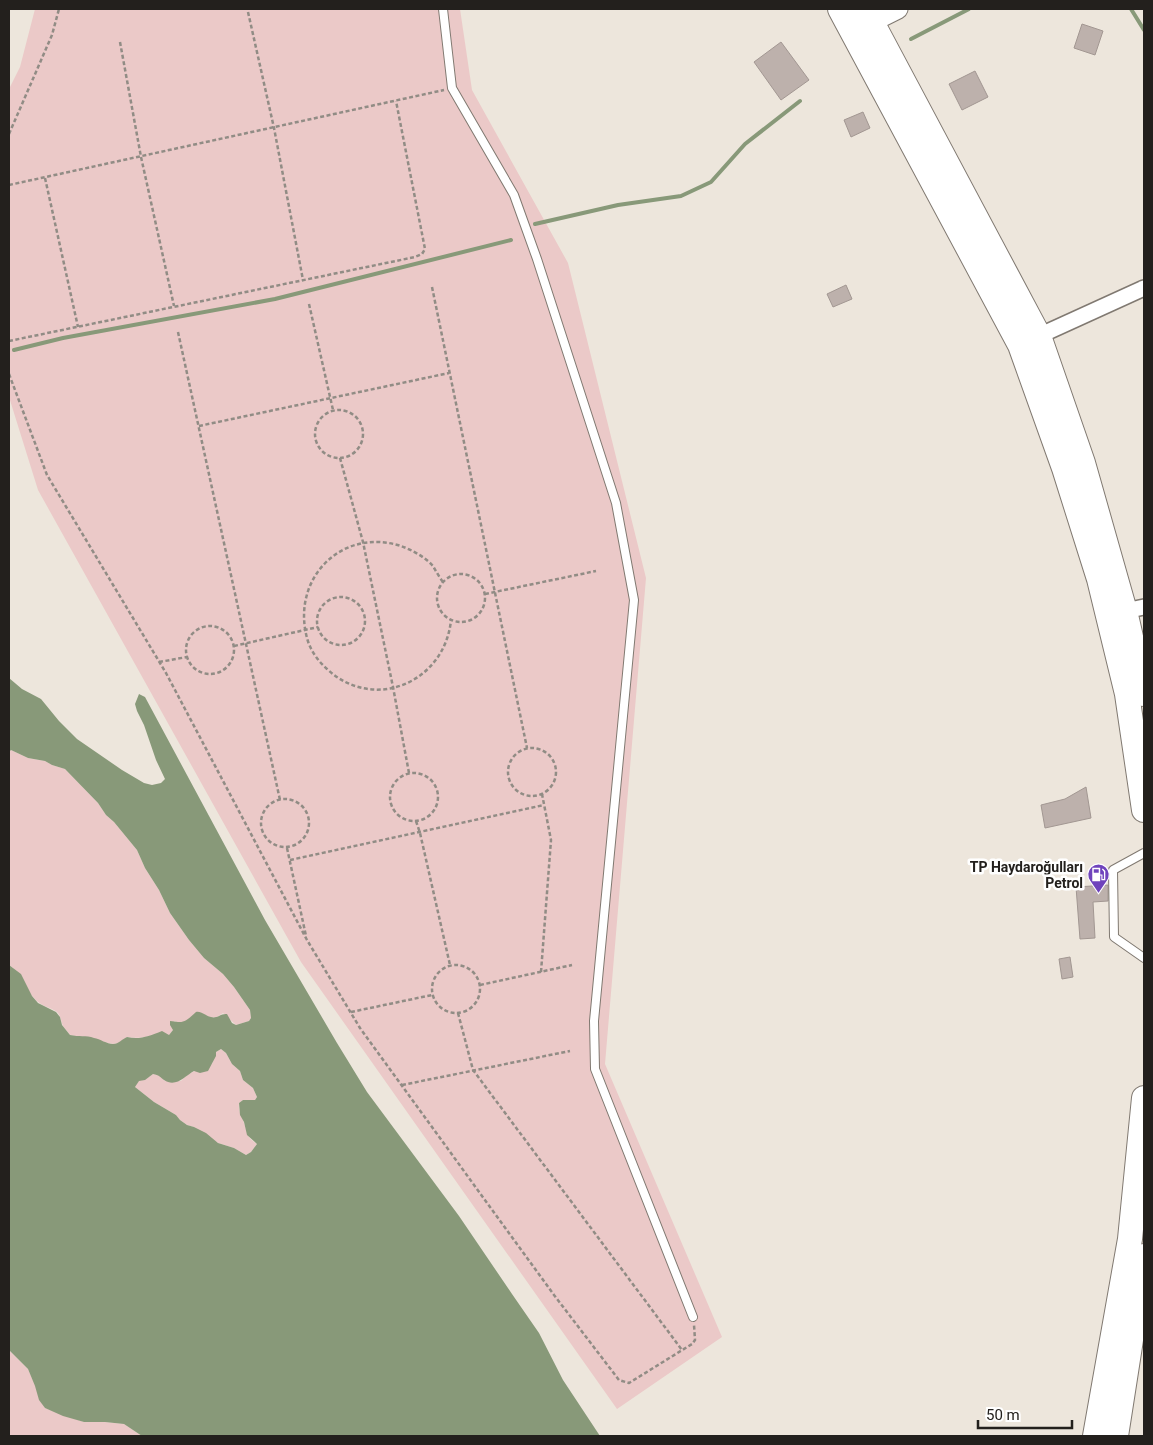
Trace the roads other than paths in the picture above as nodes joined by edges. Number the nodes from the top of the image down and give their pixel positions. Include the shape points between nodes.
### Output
1 (443, 9) edge
2 (840, 9) edge
3 (898, 9) edge
4 (869, 15) edge
5 (1144, 288) edge
6 (1030, 341) junction
7 (1134, 609) edge
8 (1144, 694) edge
9 (1144, 810) edge
10 (1144, 854) edge
11 (1144, 958) edge
12 (1144, 1098) edge
13 (1144, 1256) edge
14 (693, 1316) road end
15 (1095, 1436) edge
16 (1116, 1436) edge

1 - 14 lane via 452,88 514,195 616,504 634,600 594,1021 595,1069
2 - 6 main road
3 - 4 street
4 - 6 main road
5 - 6 street
6 - 7 main road via 1083,462
6 - 9 main road via 1064,468 1099,579 1127,694
7 - 8 main road
10 - 11 lane via 1113,870 1114,937
12 - 15 main road via 1130,1238
13 - 16 main road

